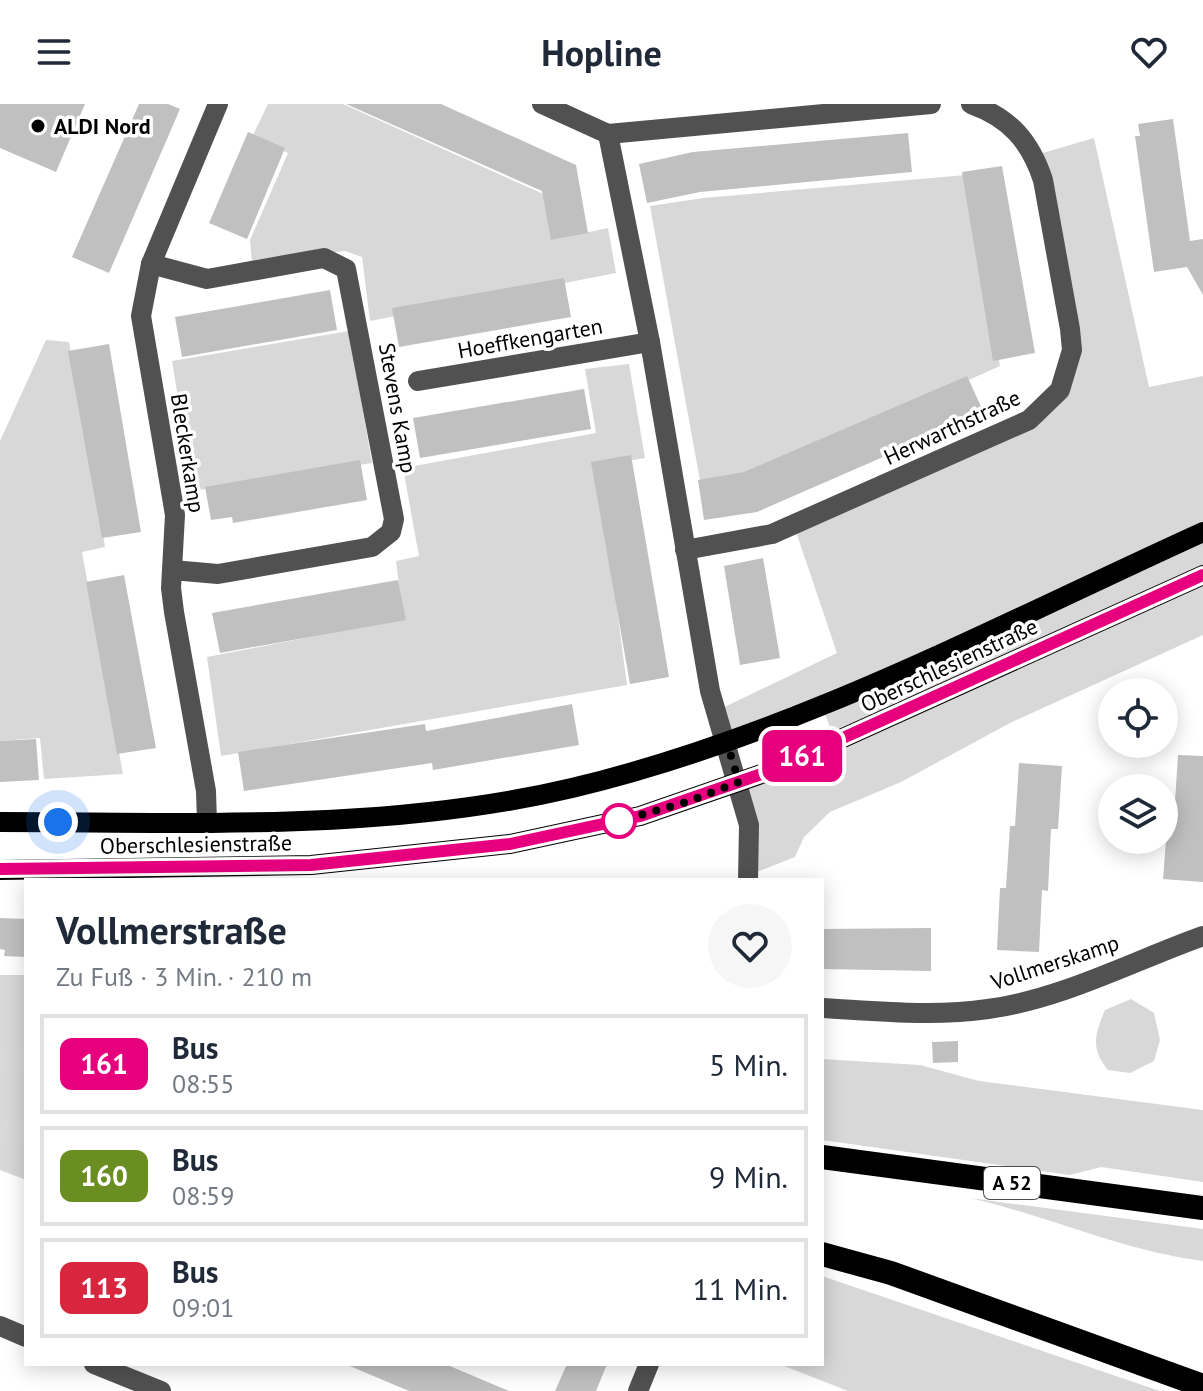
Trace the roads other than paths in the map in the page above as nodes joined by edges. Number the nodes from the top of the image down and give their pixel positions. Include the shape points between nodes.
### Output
1 (218, 104) edge
2 (542, 104) edge
3 (931, 104) edge
4 (971, 104) edge
5 (582, 112) edge
6 (608, 134) junction
7 (151, 264) junction
8 (650, 342) junction
9 (418, 381) dead end
10 (1203, 532) edge
11 (685, 550) junction
12 (172, 570) junction
13 (1203, 575) edge
14 (727, 743) junction
15 (739, 782) junction
16 (0, 822) edge
17 (207, 822) junction
18 (0, 870) edge
19 (748, 878) edge
20 (1203, 936) edge
21 (824, 1008) edge
22 (824, 1157) edge
23 (1203, 1208) edge
24 (824, 1255) edge
25 (0, 1326) edge
26 (24, 1336) edge
27 (99, 1366) edge
28 (648, 1366) edge
29 (1203, 1386) edge
30 (161, 1391) edge
31 (638, 1391) edge

1 - 7 street, Bleckerkamp
2 - 5 street
3 - 6 street
4 - 11 street, Herwarthstraße via 991,111 1022,137 1043,180 1072,350 1060,390 1029,420 811,517 754,539
5 - 6 street
6 - 8 street
7 - 12 street, Bleckerkamp via 141,316 175,515
7 - 12 street, Stevens Kamp via 207,279 324,258 346,269 394,519 391,532 372,547 218,574
8 - 9 street, Hoeffkengarten
8 - 11 street
10 - 14 main road, Oberschlesienstraße
11 - 14 street via 715,712
12 - 17 street, Bleckerkamp
13 - 15 main road, Oberschlesienstraße
14 - 15 street
14 - 17 main road, Oberschlesienstraße via 597,782 501,802 424,813
15 - 18 main road, Oberschlesienstraße via 577,832 426,854 311,865
15 - 19 street via 749,825
16 - 17 main road, Oberschlesienstraße
20 - 21 street, Vollmerskamp via 1085,981 988,1009 936,1014
22 - 23 highway, A 52
24 - 29 highway via 891,1273
25 - 26 street
27 - 30 street
28 - 31 street

